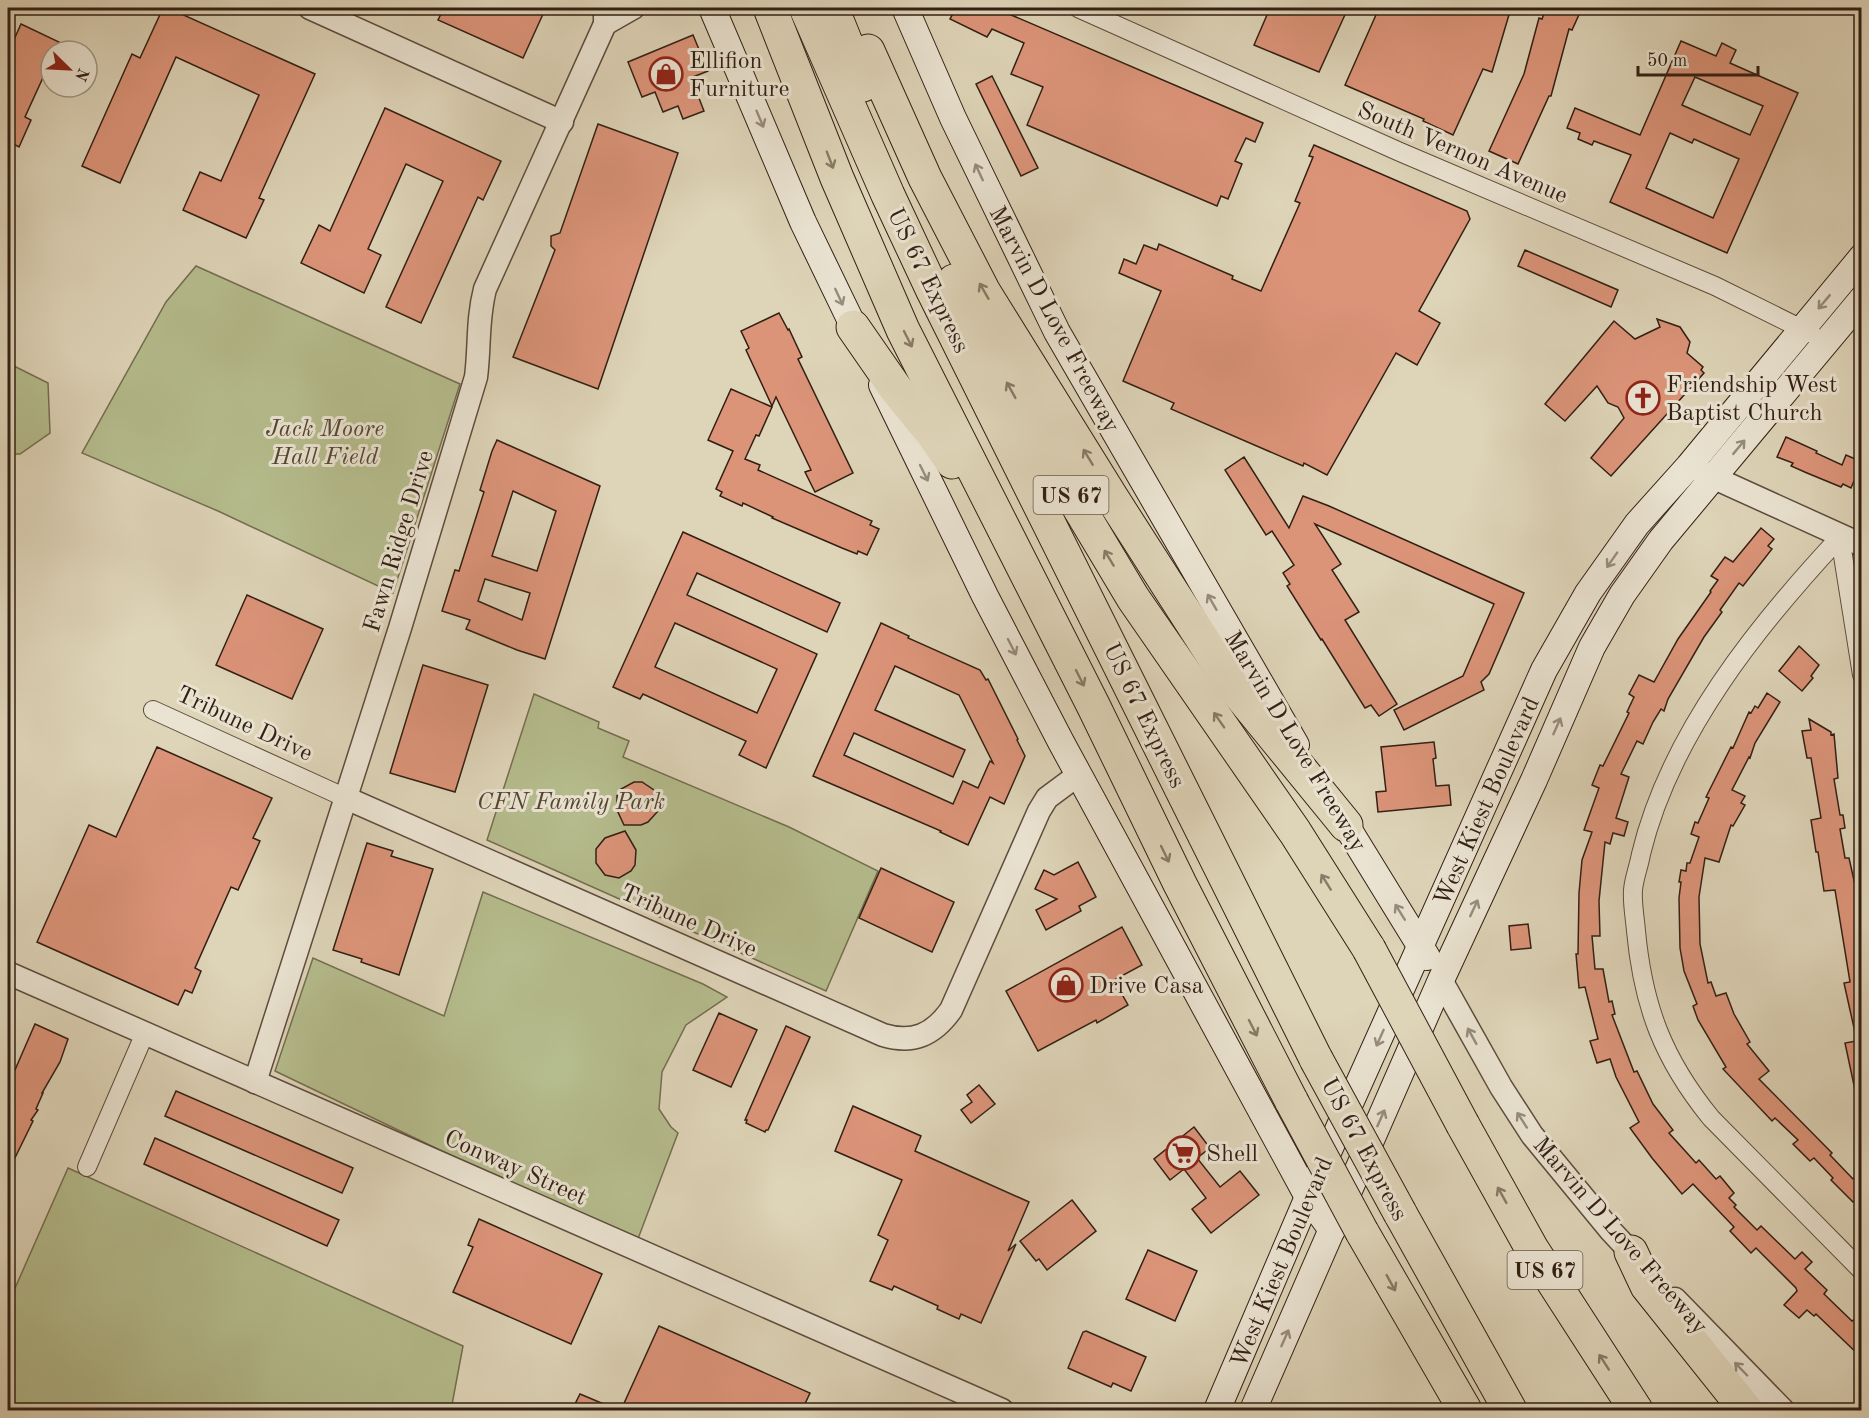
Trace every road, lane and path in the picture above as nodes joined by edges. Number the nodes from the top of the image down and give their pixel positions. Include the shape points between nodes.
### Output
1 (310, 8) edge
2 (633, 8) edge
3 (712, 8) edge
4 (770, 8) edge
5 (806, 8) edge
6 (832, 8) edge
7 (844, 8) edge
8 (905, 8) edge
9 (1078, 8) edge
10 (605, 16) edge
11 (562, 122) junction
12 (1860, 264) edge
13 (1862, 299) edge
14 (853, 327) junction
15 (1802, 327) junction
16 (1827, 343) junction
17 (1689, 466) junction
18 (1714, 477) junction
19 (1637, 524) junction
20 (1840, 537) junction
21 (1661, 540) junction
22 (1862, 546) edge
23 (1016, 551) junction
24 (1862, 675) edge
25 (153, 710) dead end
26 (1502, 765) junction
27 (1078, 776) junction
28 (1534, 780) junction
29 (346, 798) junction
30 (1346, 825) junction
31 (1421, 946) junction
32 (8, 973) edge
33 (1441, 980) junction
34 (145, 1033) junction
35 (255, 1082) junction
36 (87, 1167) dead end
37 (1308, 1197) junction
38 (1347, 1231) junction
39 (1631, 1252) junction
40 (1860, 1267) edge
41 (1239, 1357) junction
42 (1271, 1370) junction
43 (1002, 1410) edge
44 (1216, 1410) edge
45 (1253, 1410) edge
46 (1465, 1410) edge
47 (1510, 1410) edge
48 (1636, 1410) edge
49 (1746, 1410) edge
50 (1783, 1410) edge

1 - 11 street
2 - 10 street, Fawn Ridge Drive
3 -> 14 main road via 803,222
4 -> 23 highway, US 67 via 903,330
5 - 47 highway, US 67 Express, bridge via 933,291 1316,1059
48 -> 6 highway, Marvin D Love Freeway / US 67, bridge via 1532,1249 1369,949 1295,832 1134,598 1037,436 909,189
30 -> 7 highway via 1231,684 984,292
30 -> 8 main road, Marvin D Love Freeway via 1288,734 1057,332
9 - 15 street, South Vernon Avenue
10 - 11 street, Fawn Ridge Drive
11 - 29 street, Fawn Ridge Drive via 485,289 479,310 476,377
12 -> 15 main road, West Kiest Boulevard
13 - 16 main road, West Kiest Boulevard
14 - 23 highway
14 -> 27 main road
15 - 16 street, South Vernon Avenue
15 - 17 main road, West Kiest Boulevard
18 -> 16 main road, West Kiest Boulevard
17 - 18 street
17 - 19 main road, West Kiest Boulevard
18 - 20 street
18 - 21 main road, West Kiest Boulevard
19 - 21 main road
19 -> 26 main road, West Kiest Boulevard via 1588,593 1544,670
20 - 22 street
20 - 24 street
20 - 40 street via 1803,576 1730,668 1672,766 1647,831 1633,891 1642,973 1653,1019 1691,1094
28 -> 21 main road, West Kiest Boulevard via 1592,647
23 -> 38 highway, US 67, bridge via 1292,1102
25 - 29 street, Tribune Drive
26 - 28 main road
26 - 31 main road, West Kiest Boulevard
27 - 29 street, Tribune Drive via 1047,798 1039,811 951,1010 929,1032 899,1039
27 - 37 main road
33 -> 28 main road, West Kiest Boulevard
29 - 35 street, Fawn Ridge Drive
31 -> 30 main road, Marvin D Love Freeway
31 - 33 main road, Marvin D Love Freeway
31 -> 37 main road, West Kiest Boulevard
32 - 34 street, Conway Street
38 -> 33 main road, West Kiest Boulevard
39 -> 33 street, Marvin D Love Freeway via 1532,1135
34 - 35 street, Conway Street
34 - 36 street
35 - 43 street, Conway Street
37 - 38 main road
37 - 41 main road, West Kiest Boulevard
42 -> 38 main road, West Kiest Boulevard
38 -> 46 highway, US 67
39 - 49 highway via 1647,1286
50 -> 39 street, Marvin D Love Freeway
41 - 42 main road
41 - 44 main road, West Kiest Boulevard
42 - 45 main road, West Kiest Boulevard

